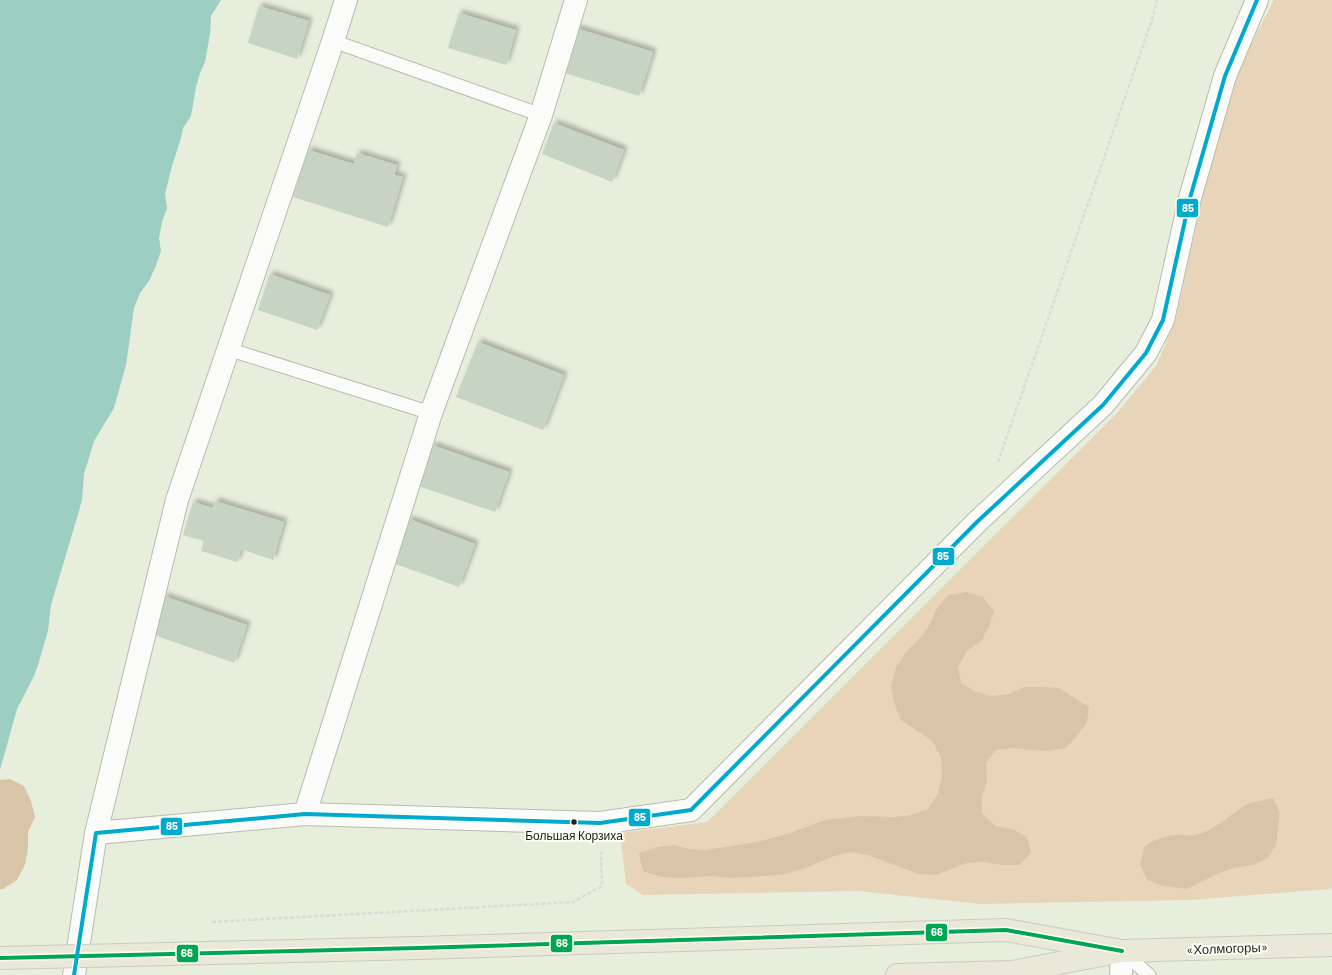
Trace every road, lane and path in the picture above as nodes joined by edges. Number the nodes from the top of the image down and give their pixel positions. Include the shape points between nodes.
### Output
1 (346, 0) edge
2 (576, 0) edge
3 (1157, 0) edge
4 (1257, 0) edge
5 (333, 41) junction
6 (541, 115) junction
7 (228, 349) junction
8 (431, 413) junction
9 (996, 468) dead end
10 (305, 814) junction
11 (600, 823) junction
12 (96, 833) junction
13 (208, 922) dead end
14 (1332, 945) edge
15 (1122, 951) junction
16 (0, 958) edge
17 (74, 975) edge
18 (897, 975) edge
19 (1121, 975) edge
20 (1149, 975) edge

1 - 5 street
2 - 6 street
3 - 9 path via 1154,17
4 - 11 street via 1224,76 1190,198 1163,320 1146,353 1103,405 978,521 691,810
5 - 6 lane
5 - 7 street
6 - 8 street
7 - 8 lane
7 - 12 street via 177,500
8 - 10 street
10 - 11 street
10 - 12 street
11 - 13 path via 602,886 573,902
12 - 17 street
14 - 15 main road, «Холмогоры»
15 - 16 main road, bridge via 1006,930
15 - 18 main road via 1012,972
15 - 19 street
15 - 20 lane

